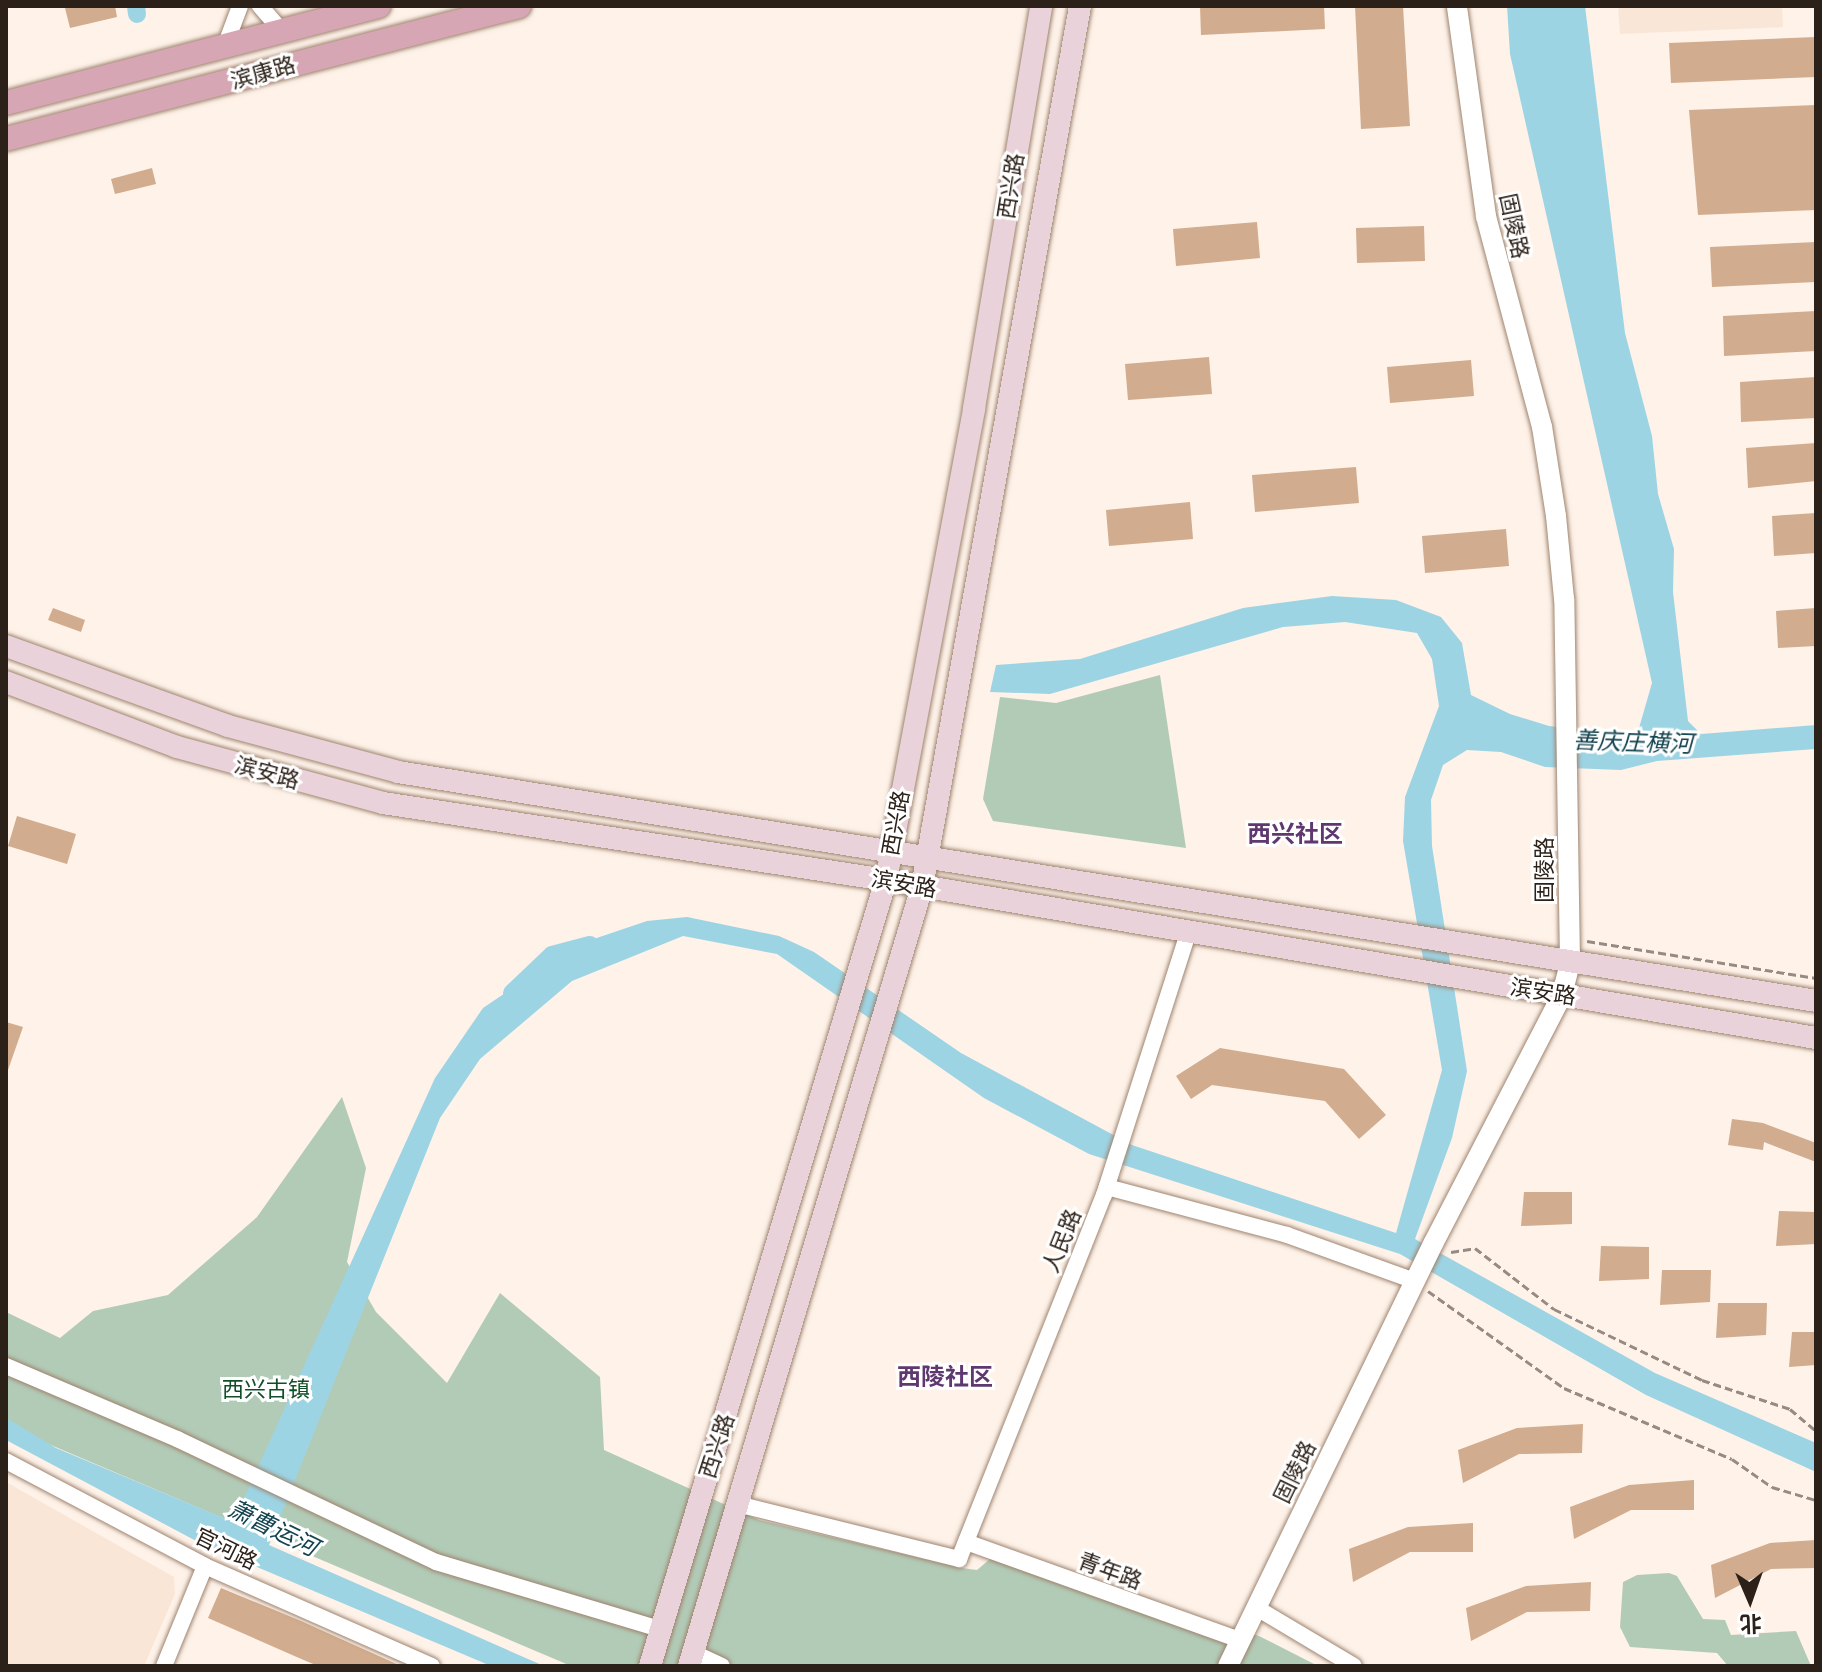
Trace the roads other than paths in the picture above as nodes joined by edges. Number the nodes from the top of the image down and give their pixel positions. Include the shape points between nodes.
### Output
1 (240, 6) edge
2 (260, 6) edge
3 (379, 6) edge
4 (519, 6) edge
5 (1041, 6) edge
6 (1080, 6) edge
7 (1457, 6) edge
8 (282, 31) junction
9 (225, 46) junction
10 (6, 103) edge
11 (6, 139) edge
12 (6, 646) edge
13 (6, 682) edge
14 (890, 850) junction
15 (927, 856) junction
16 (886, 880) junction
17 (922, 887) junction
18 (1188, 933) junction
19 (1570, 962) junction
20 (1562, 995) junction
21 (1816, 1001) edge
22 (1816, 1038) edge
23 (1107, 1187) junction
24 (1415, 1281) junction
25 (6, 1366) edge
26 (6, 1461) edge
27 (737, 1504) junction
28 (966, 1542) junction
29 (205, 1566) junction
30 (1255, 1607) junction
31 (659, 1629) junction
32 (1240, 1640) junction
33 (690, 1659) edge
34 (164, 1666) edge
35 (432, 1666) edge
36 (650, 1666) edge
37 (722, 1666) edge
38 (1228, 1666) edge
39 (1354, 1666) edge

1 - 9 street
2 - 8 street
3 - 8 main road, 滨康路
4 - 11 main road, 滨康路
5 - 14 main road, 西兴路 via 974,408
6 - 15 main road, 西兴路
7 - 19 street, 固陵路 via 1486,216 1542,427 1556,516 1567,723
8 - 9 main road, 滨康路
9 - 10 main road, 滨康路
12 - 14 main road, 滨安路 via 228,726 398,772
13 - 16 main road, 滨安路 via 177,747 383,803
14 - 15 main road, 滨安路
14 - 16 main road, 西兴路
15 - 17 main road, 西兴路
15 - 19 main road, 滨安路
16 - 17 main road, 滨安路
16 - 31 main road, 西兴路
17 - 18 main road, 滨安路
17 - 27 main road, 西兴路
18 - 20 main road, 滨安路
18 - 23 street, 人民路
19 - 20 street, 固陵路
19 - 21 main road, 滨安路
20 - 22 main road, 滨安路
20 - 24 street, 固陵路
23 - 24 street via 1287,1235
23 - 28 street, 人民路
24 - 30 street, 固陵路
25 - 31 street via 177,1439 436,1562
26 - 29 street, 官河路
27 - 28 street, 人民路 via 959,1559
27 - 33 main road, 西兴路
28 - 32 street, 青年路
29 - 34 street
29 - 35 street, 官河路
30 - 32 street, 固陵路
30 - 39 street
31 - 36 main road, 西兴路
32 - 38 street, 固陵路
33 - 37 street

